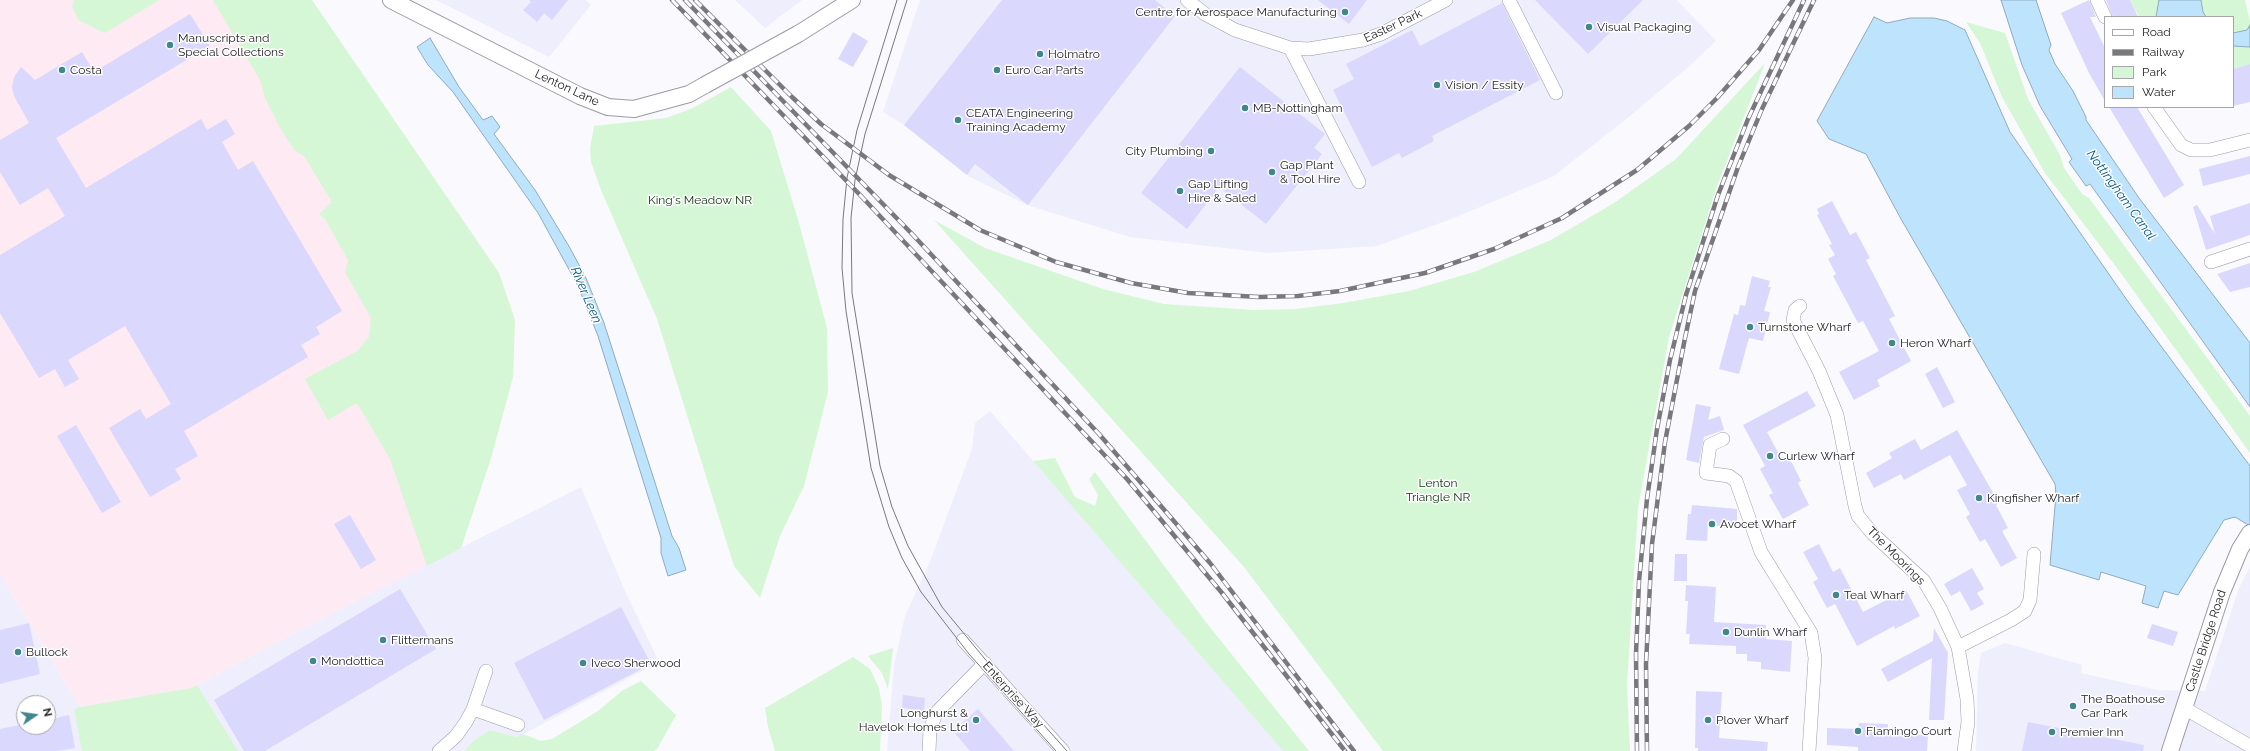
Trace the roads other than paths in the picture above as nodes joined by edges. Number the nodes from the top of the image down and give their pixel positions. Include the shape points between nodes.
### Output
1 (391, 0) edge
2 (852, 0) edge
3 (1187, 0) edge
4 (1446, 0) edge
5 (1509, 0) edge
6 (2097, 0) edge
7 (2105, 16) edge
8 (1290, 48) junction
9 (1556, 93) dead end
10 (2155, 108) edge
11 (2250, 140) edge
12 (1359, 182) dead end
13 (2250, 249) edge
14 (2212, 262) dead end
15 (1800, 306) dead end
16 (1723, 439) dead end
17 (2250, 534) edge
18 (2034, 554) dead end
19 (963, 640) dead end
20 (1958, 647) junction
21 (985, 664) junction
22 (486, 671) dead end
23 (2184, 708) junction
24 (473, 709) junction
25 (518, 725) dead end
26 (2250, 746) edge
27 (439, 751) edge
28 (929, 751) edge
29 (1063, 751) edge
30 (1809, 751) edge
31 (1964, 751) edge
32 (2170, 751) edge

1 - 2 street, Lenton Lane, bridge via 580,96 608,107 634,109 689,94 798,34
3 - 8 street, Easter Park via 1205,14 1235,30
4 - 8 street, Easter Park via 1381,34 1363,40 1309,49
5 - 9 street
6 - 7 street
8 - 12 street
10 - 11 street via 2182,145 2191,150 2210,150
13 - 14 street
15 - 20 street, The Moorings via 1795,310 1793,320 1819,371 1837,415 1858,516 1873,534 1924,581
16 - 30 street via 1710,445 1706,473 1729,476 1736,481 1761,552 1811,633 1815,658
17 - 23 street, Castle Bridge Road via 2240,549 2222,592
18 - 20 street via 2030,600 2025,611
19 - 21 street, Enterprise Way
20 - 31 street via 1967,699 1968,722
21 - 28 street via 936,713 930,730
21 - 29 street, Enterprise Way
22 - 24 street
23 - 26 street
23 - 32 street, Castle Bridge Road
24 - 25 street
24 - 27 street via 456,736

